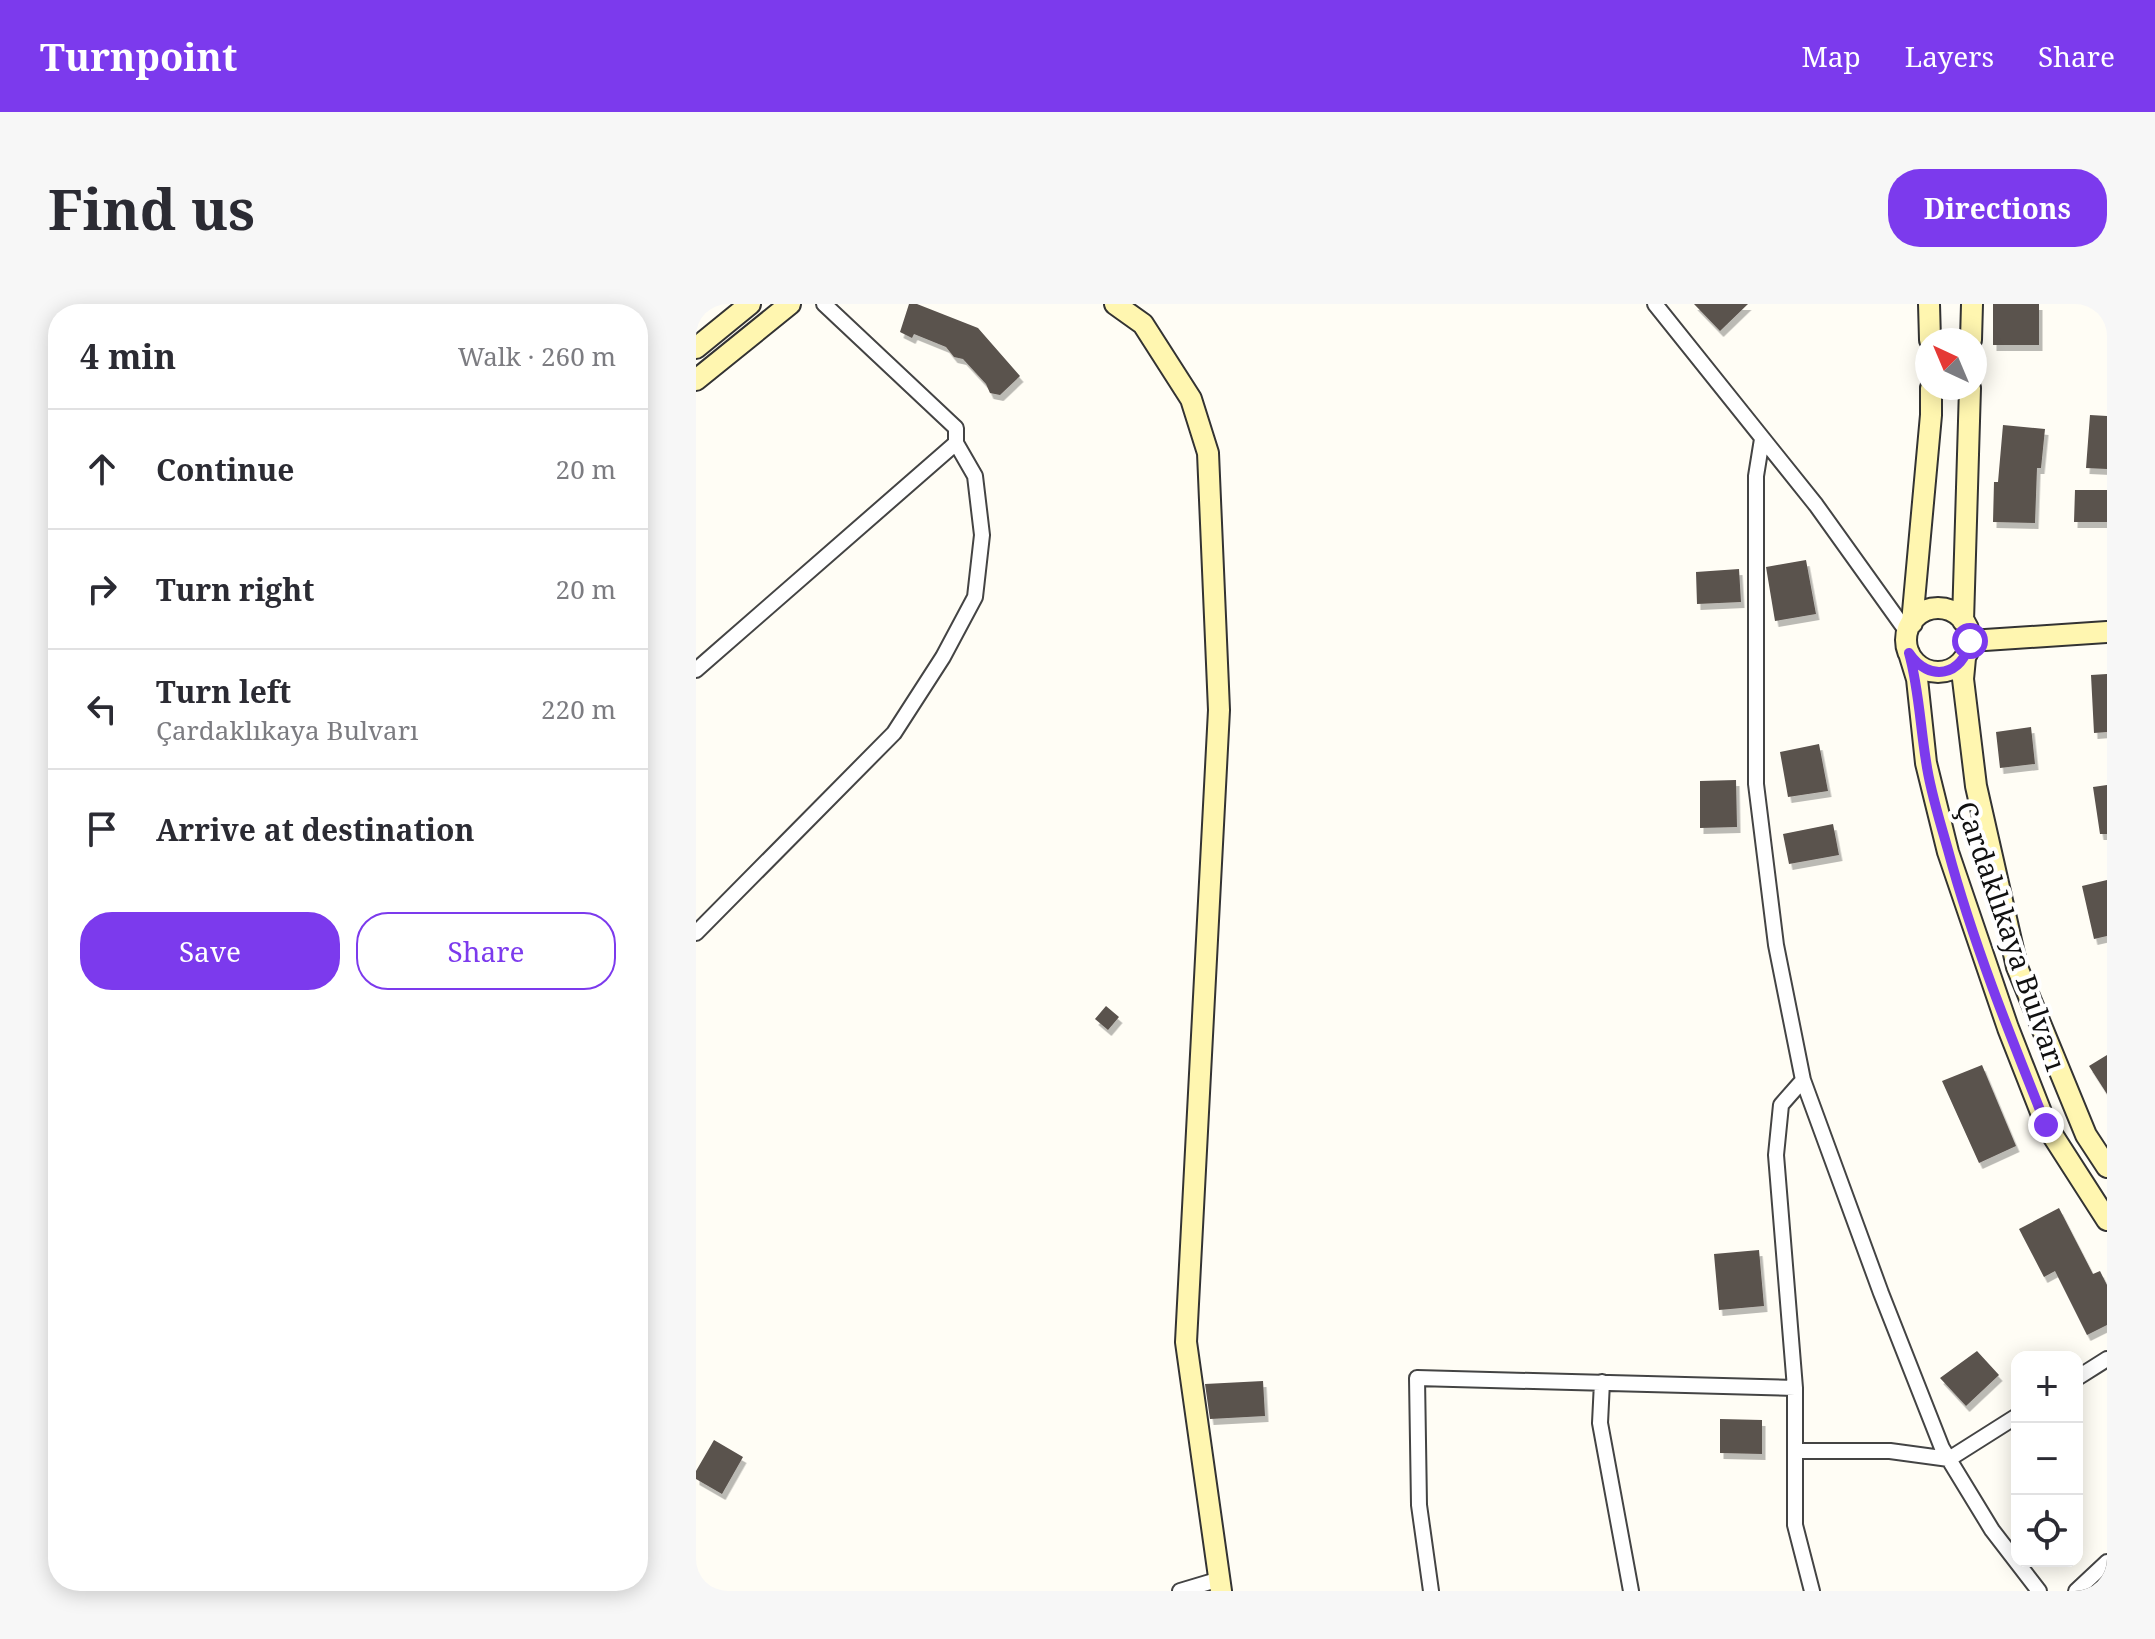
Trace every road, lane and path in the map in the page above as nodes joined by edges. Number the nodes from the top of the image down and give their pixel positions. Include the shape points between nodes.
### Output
1 (750, 304) edge
2 (790, 304) edge
3 (824, 304) edge
4 (1115, 304) edge
5 (1655, 304) edge
6 (1929, 304) edge
7 (1972, 304) edge
8 (1930, 328) edge
9 (1971, 328) edge
10 (696, 348) edge
11 (696, 380) edge
12 (1931, 400) edge
13 (1970, 400) edge
14 (1762, 439) junction
15 (956, 443) junction
16 (1963, 621) junction
17 (1909, 627) junction
18 (2107, 632) edge
19 (1967, 650) junction
20 (1909, 653) junction
21 (696, 670) edge
22 (697, 931) edge
23 (1803, 1080) junction
24 (2107, 1167) edge
25 (2107, 1220) edge
26 (2107, 1359) edge
27 (2083, 1374) edge
28 (1602, 1382) junction
29 (1795, 1388) junction
30 (2011, 1420) edge
31 (1795, 1451) junction
32 (1949, 1459) junction
33 (2107, 1562) edge
34 (1220, 1585) edge
35 (1180, 1591) edge
36 (1431, 1591) edge
37 (1631, 1591) edge
38 (1812, 1591) edge
39 (2039, 1591) edge
40 (2076, 1591) edge

1 - 10 main road
2 - 11 main road
3 - 15 street via 956,428
4 - 34 main road via 1143,324 1191,399 1208,453 1219,710 1186,1342
5 - 14 street
6 - 8 main road
7 - 9 main road
12 - 17 main road
13 - 16 main road
14 - 17 street
14 - 23 street via 1756,476 1756,784 1776,945
15 - 21 street
15 - 22 street via 975,476 982,535 975,597 894,733
16 - 17 main road via 1937,608
16 - 19 main road
17 - 20 main road
18 - 19 main road
19 - 20 main road via 1952,669 1932,672
19 - 24 main road, Çardaklıkaya Bulvarı via 1963,679 1976,786 2017,967 2086,1135
20 - 25 main road, Çardaklıkaya Bulvarı via 1944,838 1993,986 2046,1125
23 - 29 street via 1781,1105 1776,1155
23 - 32 street
26 - 27 street
28 - 29 street
28 - 36 street via 1417,1378 1419,1505
28 - 37 street via 1600,1423
29 - 31 street
30 - 32 street
31 - 32 street via 1890,1451
31 - 38 street via 1795,1525
32 - 39 street via 1992,1530
33 - 40 street
34 - 35 street

